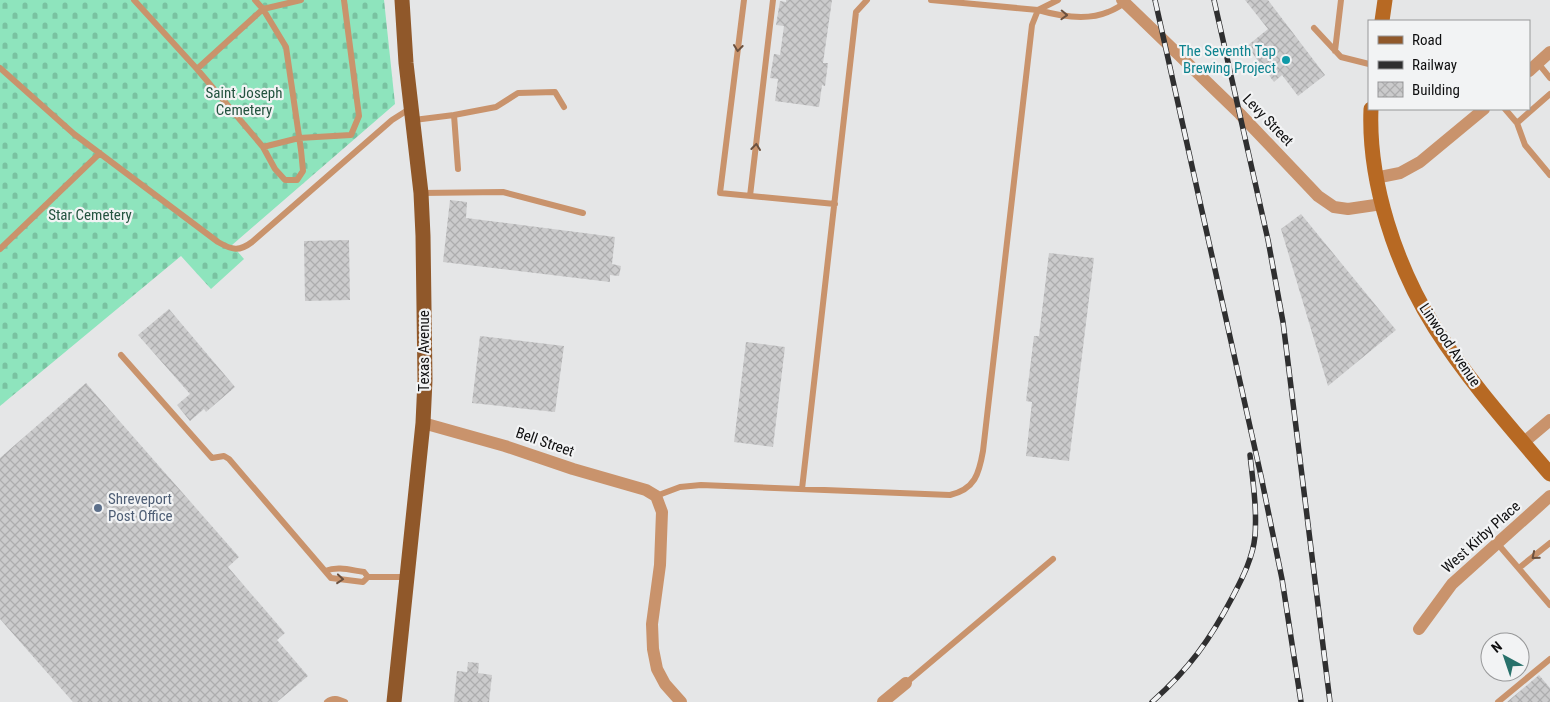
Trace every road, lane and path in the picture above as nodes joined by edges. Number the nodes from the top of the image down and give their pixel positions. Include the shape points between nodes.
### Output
1 (134, 0) edge
2 (255, 0) edge
3 (301, 0) edge
4 (344, 0) edge
5 (402, 0) edge
6 (744, 0) edge
7 (773, 0) edge
8 (866, 0) edge
9 (931, 0) edge
10 (1058, 0) edge
11 (1341, 0) edge
12 (1385, 0) edge
13 (1124, 1) edge
14 (263, 9) junction
15 (1038, 10) junction
16 (1382, 20) edge
17 (1314, 28) dead end
18 (1334, 51) junction
19 (1542, 61) edge
20 (1368, 64) edge
21 (0, 68) edge
22 (197, 69) junction
23 (1550, 78) edge
24 (1550, 94) edge
25 (564, 107) dead end
26 (1371, 110) edge
27 (1483, 110) edge
28 (1506, 110) edge
29 (413, 114) junction
30 (454, 115) junction
31 (1517, 123) junction
32 (299, 138) junction
33 (263, 147) junction
34 (100, 154) junction
35 (458, 170) dead end
36 (1550, 175) edge
37 (1375, 178) junction
38 (421, 193) junction
39 (750, 196) junction
40 (835, 204) junction
41 (1382, 204) junction
42 (583, 213) dead end
43 (0, 249) edge
44 (121, 355) dead end
45 (1550, 420) edge
46 (423, 423) junction
47 (1523, 443) junction
48 (1550, 474) edge
49 (802, 489) junction
50 (656, 496) junction
51 (1550, 496) edge
52 (1497, 543) junction
53 (1550, 543) edge
54 (1053, 559) dead end
55 (1519, 568) junction
56 (325, 571) junction
57 (407, 576) junction
58 (368, 577) junction
59 (1550, 605) edge
60 (1419, 629) dead end
61 (1550, 659) edge
62 (906, 683) joint
63 (331, 701) edge
64 (345, 702) edge
65 (394, 702) edge
66 (681, 702) edge
67 (883, 702) edge
68 (1498, 702) edge

1 - 22 lane
2 - 14 lane
3 - 14 lane
4 - 32 lane via 359,116 351,135
5 - 29 main road, Texas Avenue
6 -> 39 lane via 720,193
39 -> 7 lane
8 - 40 lane via 856,12
9 - 15 lane
10 - 15 lane
11 - 18 lane
12 - 16 main road
15 -> 13 lane via 1057,16 1095,16 1109,12
13 - 41 street, Levy Street via 1240,114 1318,196 1334,207 1348,209
14 - 22 lane
14 - 32 lane via 286,47
15 - 49 lane via 1032,25 983,451 975,479 960,493 950,495
17 - 18 lane
18 - 20 lane via 1341,57
19 - 23 lane
21 - 34 lane
22 - 33 lane
24 - 31 lane
25 - 30 lane via 555,92 518,93 496,107
26 - 37 main road, Linwood Avenue
27 - 37 street via 1420,162 1400,173
28 - 31 lane
29 - 30 lane
29 - 34 lane via 392,120 244,248 230,249 218,242
29 - 38 main road, Texas Avenue
30 - 35 lane
31 - 36 lane via 1525,145
32 - 33 lane
32 - 33 lane via 303,171 297,180 285,180
34 - 43 lane
37 - 41 main road, Linwood Avenue
38 - 42 lane via 503,192
38 - 46 main road, Texas Avenue via 424,236
39 - 40 lane
40 - 49 lane
41 - 47 main road, Linwood Avenue via 1424,309 1456,358
44 - 56 lane via 212,458 229,458
45 - 47 street
46 - 50 street, Bell Street via 646,490
46 - 57 main road, Texas Avenue
47 - 48 main road, Linwood Avenue
49 - 50 lane via 701,485 680,487
50 - 66 street via 662,512 652,649 665,684
51 - 52 street, West Kirby Place
52 - 55 lane
52 - 60 street, West Kirby Place via 1452,584
53 -> 55 lane
54 - 62 lane
55 - 59 lane
56 - 58 lane via 334,568 364,572
56 -> 58 lane via 331,578 363,582
57 - 58 lane
57 - 65 main road, Texas Avenue
61 - 68 lane
62 - 67 street
63 - 64 lane

